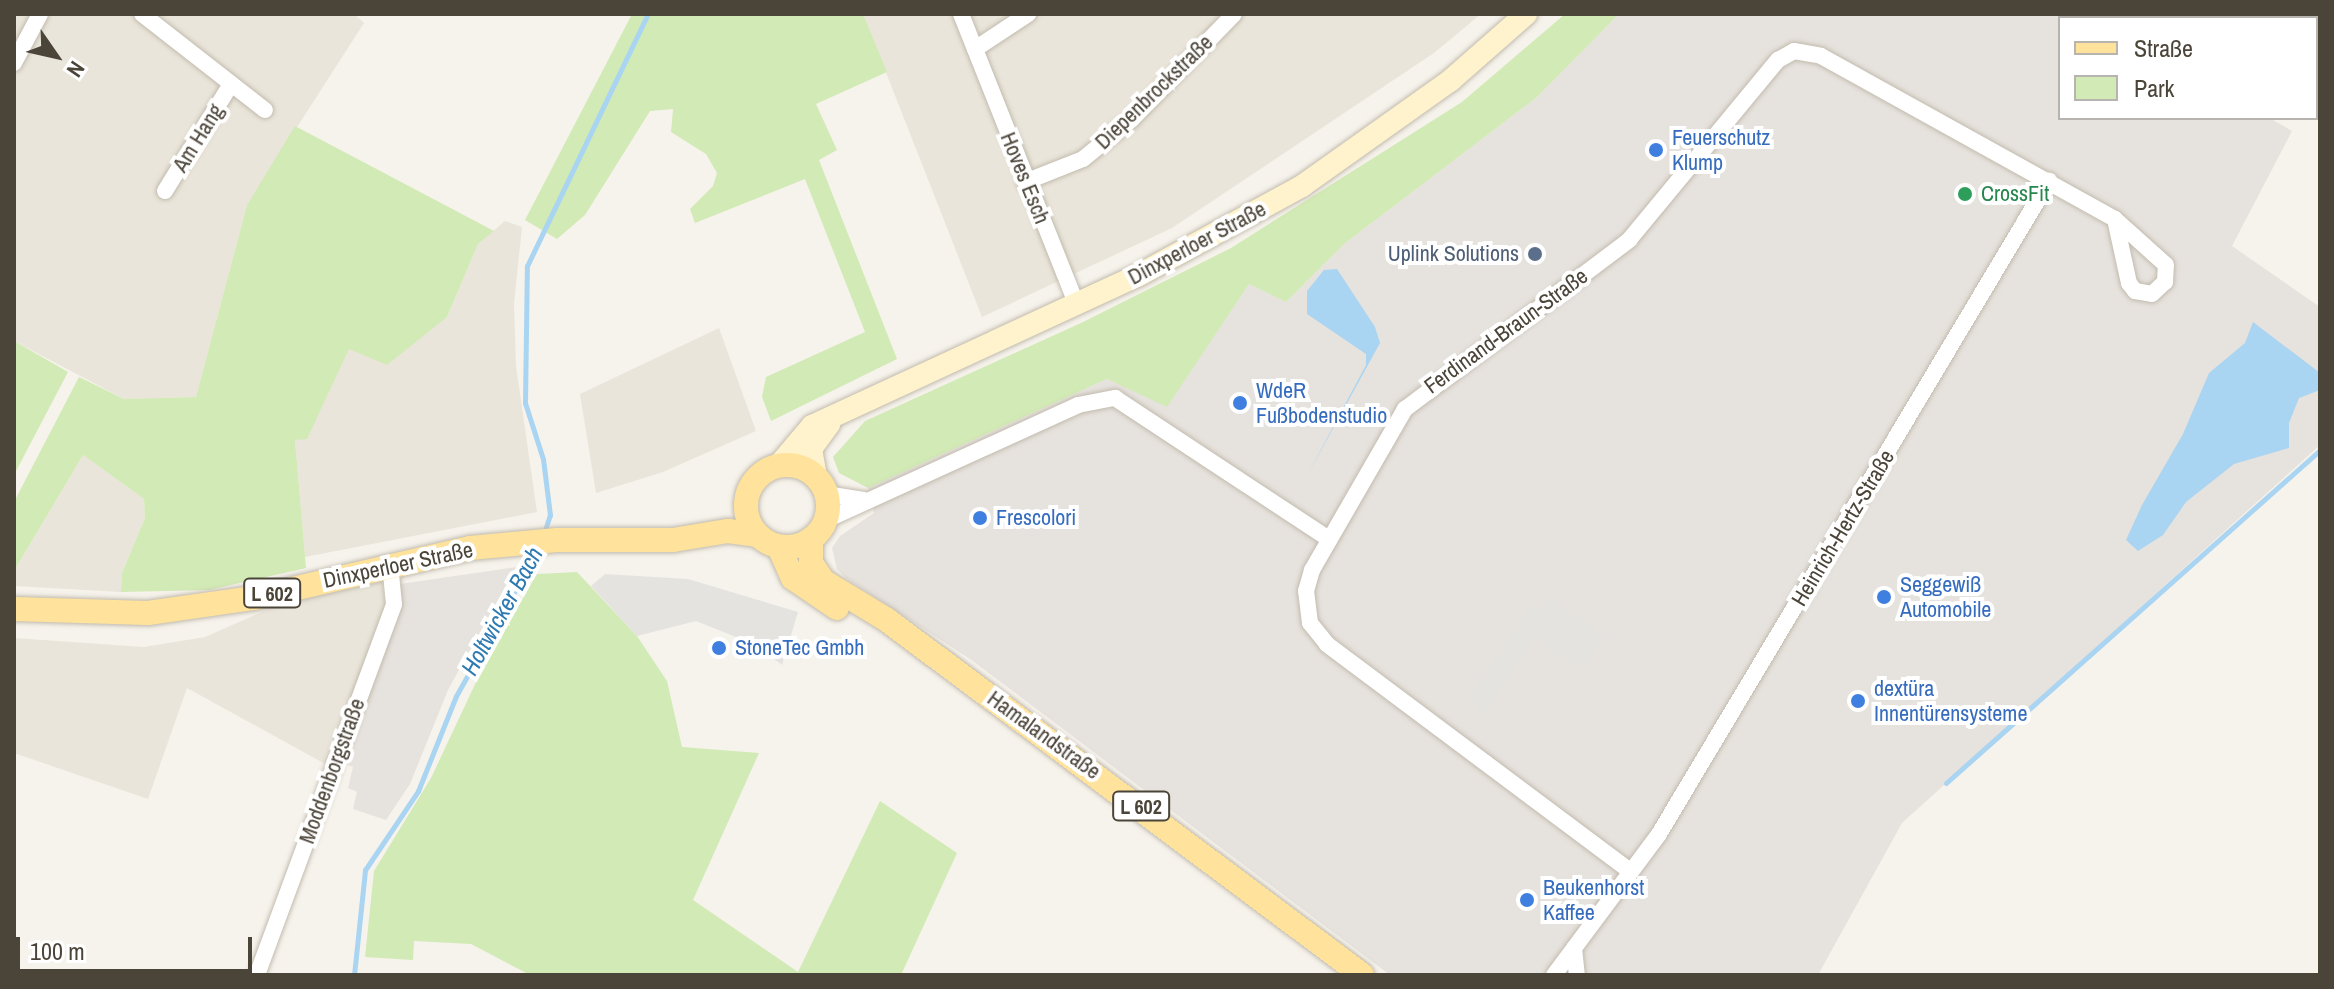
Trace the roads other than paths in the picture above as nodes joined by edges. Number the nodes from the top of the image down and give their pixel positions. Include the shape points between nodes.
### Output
1 (40, 14) edge
2 (142, 14) edge
3 (961, 14) edge
4 (1028, 14) edge
5 (1234, 14) edge
6 (1526, 14) edge
7 (975, 49) junction
8 (14, 63) edge
9 (231, 84) junction
10 (265, 110) dead end
11 (2049, 181) junction
12 (1025, 182) junction
13 (165, 191) dead end
14 (2115, 219) dead end
15 (1077, 305) junction
16 (835, 417) junction
17 (779, 465) junction
18 (821, 485) junction
19 (874, 499) junction
20 (745, 502) junction
21 (818, 530) junction
22 (757, 535) junction
23 (640, 539) junction
24 (1329, 539) junction
25 (779, 547) junction
26 (390, 564) junction
27 (14, 609) edge
28 (916, 643) junction
29 (1630, 871) junction
30 (1574, 948) junction
31 (257, 975) edge
32 (1362, 975) edge
33 (1554, 975) edge
34 (1577, 975) edge

1 - 8 street
2 - 9 street, Am Hang
3 - 7 street, Hoves Esch
4 - 7 street
5 - 12 street, Diepenbrockstraße via 1132,119 1083,159
6 - 15 main road, Dinxperloer Straße via 1451,80 1345,158 1244,220
7 - 12 street, Hoves Esch
9 - 10 street, Am Hang
9 - 13 street, Am Hang
11 - 14 street
11 - 24 street, Ferdinand-Braun-Straße via 1802,49 1778,60 1629,240 1405,409
11 - 29 street, Heinrich-Hertz-Straße via 1728,720
12 - 15 street, Hoves Esch
15 - 16 main road, Dinxperloer Straße
16 - 17 main road, Dinxperloer Straße via 812,426
16 - 18 main road, Dinxperloer Straße via 811,449
17 - 18 main road via 793,465
17 - 20 main road, L 602 via 753,482
18 - 19 street via 848,501
18 - 21 main road, L 602
19 - 21 street
19 - 24 street via 1078,405 1115,398
20 - 22 main road
20 - 23 main road, Dinxperloer Straße / L 602 via 724,514
21 - 25 main road
21 - 28 main road, Hamalandstraße / L 602 via 811,563 823,581
22 - 23 main road, Dinxperloer Straße via 728,531
22 - 25 main road
23 - 26 main road, Dinxperloer Straße / L 602 via 527,542
24 - 29 street via 1306,591 1310,623 1318,634
25 - 28 main road, Hamalandstraße / L 602 via 793,578 805,589 881,632
26 - 27 main road, Dinxperloer Straße / L 602 via 254,598 148,613
26 - 31 street, Moddenborgstraße via 394,604
28 - 32 main road, Hamalandstraße / L 602
29 - 30 street, Heinrich-Hertz-Straße
30 - 33 street, Heinrich-Hertz-Straße
30 - 34 street

